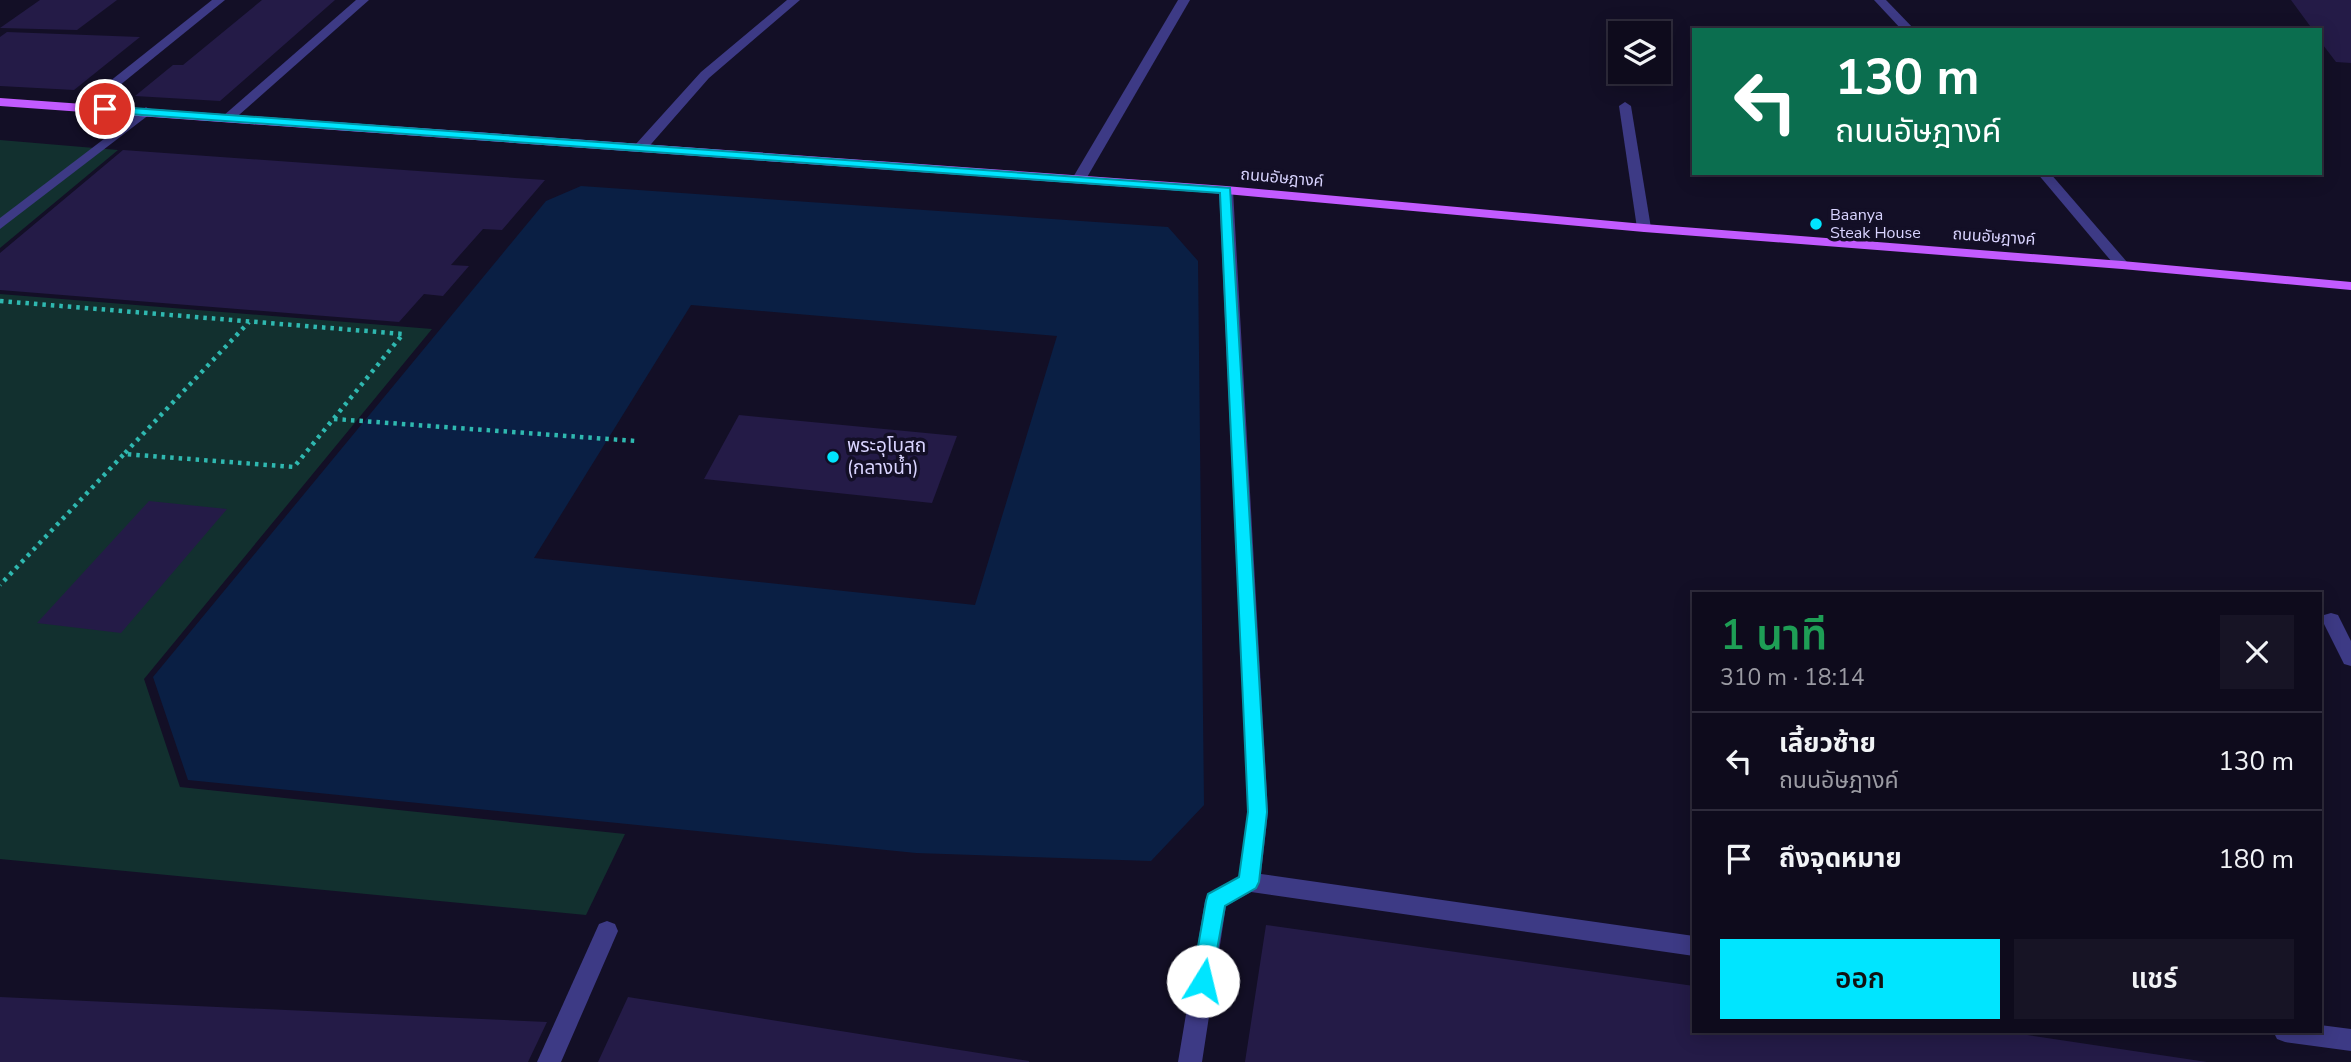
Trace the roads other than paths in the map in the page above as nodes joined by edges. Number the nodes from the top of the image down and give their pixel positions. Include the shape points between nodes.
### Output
1 (219, 0) edge
2 (363, 0) edge
3 (794, 0) edge
4 (1184, 0) edge
5 (1880, 0) edge
6 (1907, 28) edge
7 (0, 102) edge
8 (1625, 106) dead end
9 (84, 108) junction
10 (146, 111) junction
11 (227, 119) junction
12 (640, 148) junction
13 (2045, 175) edge
14 (1079, 179) junction
15 (1226, 190) junction
16 (0, 225) edge
17 (1643, 228) junction
18 (2122, 265) junction
19 (2351, 286) edge
20 (2331, 620) dead end
21 (2351, 659) edge
22 (1249, 882) junction
23 (607, 931) dead end
24 (1692, 946) edge
25 (2300, 1033) edge
26 (2351, 1040) edge
27 (549, 1062) edge
28 (1190, 1062) edge

1 - 9 street
2 - 11 street
3 - 12 street via 705,75
4 - 14 street
5 - 6 street
7 - 9 main road, ถนนอัษฎางค์
8 - 17 street
9 - 10 main road, ถนนอัษฎางค์
10 - 11 main road, ถนนอัษฎางค์
10 - 16 street
11 - 12 main road, ถนนอัษฎางค์
12 - 14 main road, ถนนอัษฎางค์
13 - 18 street
14 - 15 main road, ถนนอัษฎางค์
15 - 17 main road, ถนนอัษฎางค์
15 - 22 street via 1258,812
17 - 18 main road, ถนนอัษฎางค์
18 - 19 main road, ถนนอัษฎางค์
20 - 21 street
22 - 24 street
22 - 28 street via 1216,901
23 - 27 street
25 - 26 street

